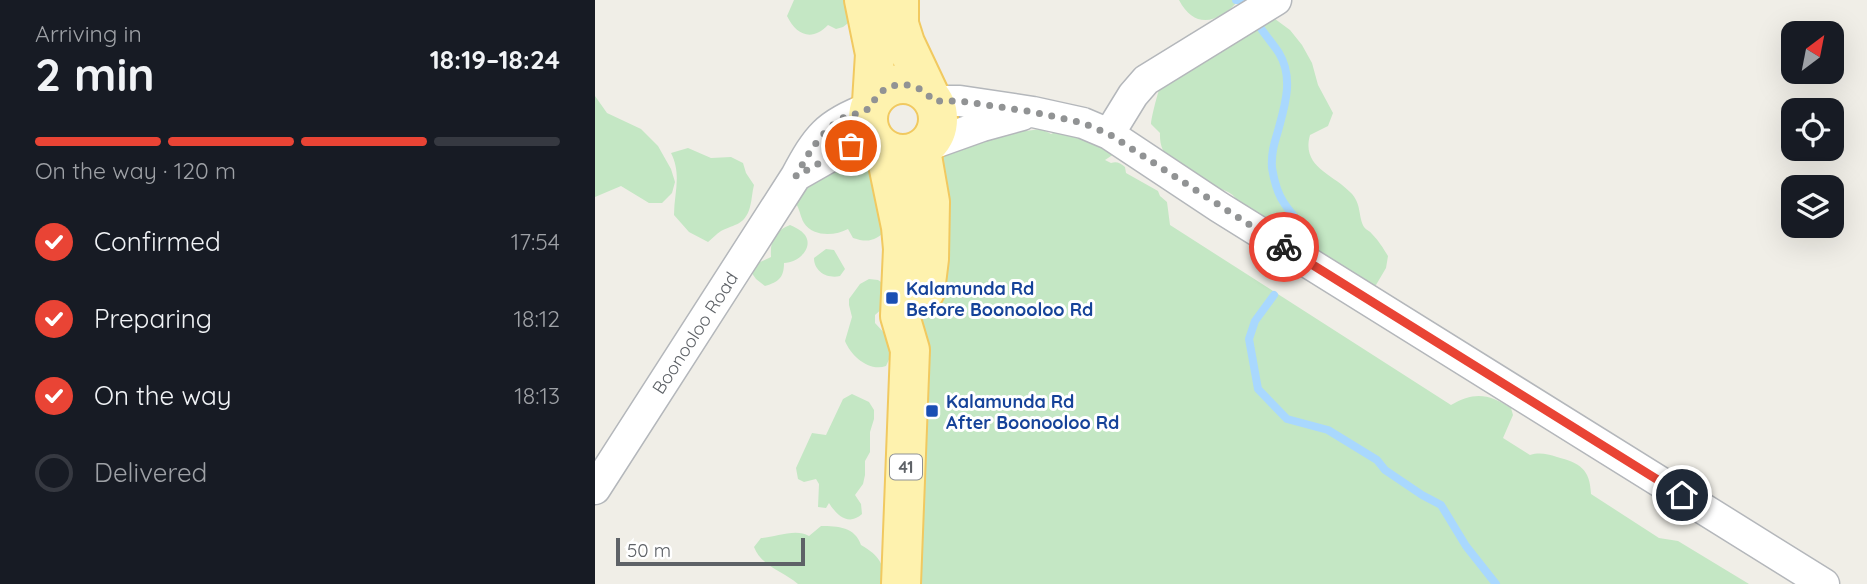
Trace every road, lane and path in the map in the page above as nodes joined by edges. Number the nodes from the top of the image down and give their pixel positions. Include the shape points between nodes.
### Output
1 (864, 0) edge
2 (899, 0) edge
3 (1276, 0) edge
4 (932, 98) junction
5 (1033, 112) junction
6 (891, 133) junction
7 (1109, 134) junction
8 (595, 489) edge
9 (901, 584) edge
10 (1824, 584) edge

1 - 6 main road, 41
2 - 4 main road via 905,43
3 - 7 street via 1146,80
4 - 5 street
4 - 6 main road via 939,120 933,139
4 - 6 main road via 911,85 899,84 879,93
5 - 6 street, Boonooloo Road via 982,126
5 - 7 street
6 - 8 street, Boonooloo Road via 851,146 796,176
6 - 9 main road, 41 via 930,202 922,318 910,350
7 - 10 street

